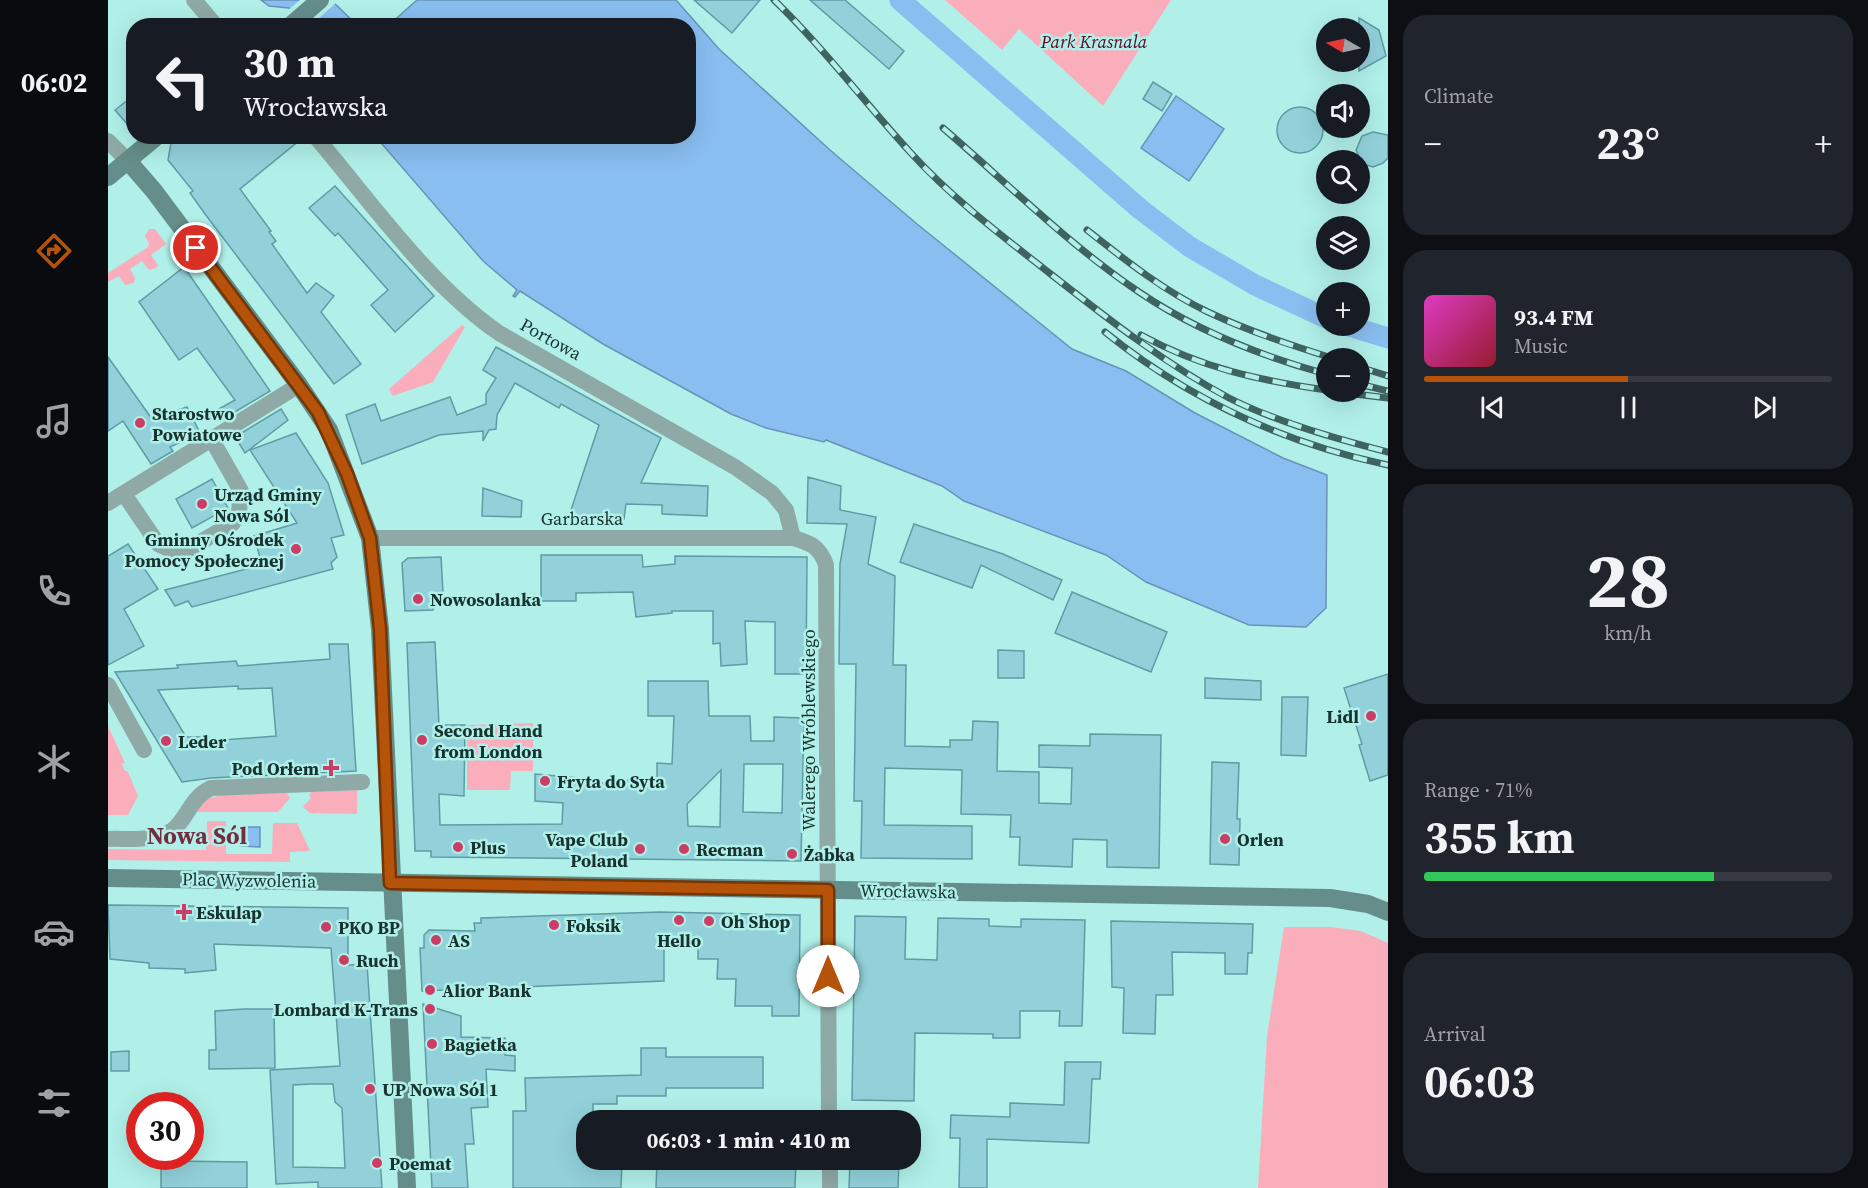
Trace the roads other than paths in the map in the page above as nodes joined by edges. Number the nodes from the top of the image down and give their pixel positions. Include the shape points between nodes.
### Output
1 (195, 0) edge
2 (320, 0) edge
3 (210, 18) edge
4 (299, 18) edge
5 (108, 141) edge
6 (147, 144) edge
7 (322, 144) edge
8 (128, 160) junction
9 (108, 177) edge
10 (299, 384) junction
11 (212, 440) junction
12 (124, 494) junction
13 (108, 503) edge
14 (370, 538) junction
15 (793, 538) junction
16 (108, 685) edge
17 (144, 750) dead end
18 (362, 782) dead end
19 (108, 839) edge
20 (108, 878) edge
21 (390, 883) junction
22 (828, 890) junction
23 (1388, 912) edge
24 (829, 1110) edge
25 (830, 1170) edge
26 (407, 1188) edge
27 (830, 1188) edge

1 - 3 street
2 - 4 street
5 - 8 street
6 - 8 street
7 - 15 street, Portowa via 445,289 471,313 499,333 735,467 772,493 786,510
8 - 9 street
8 - 10 street
10 - 11 street
10 - 14 street via 328,430
11 - 12 street
11 - 12 street via 241,491 239,512 233,523 187,550 165,549
12 - 13 street
14 - 15 street, Garbarska
14 - 21 street via 380,629
15 - 22 street, Walerego Wróblewskiego via 809,542 821,551 826,565
16 - 17 street
18 - 19 street via 211,788 192,802 176,828 160,837
20 - 21 street, Plac Wyzwolenia
21 - 22 street, Wrocławska
21 - 26 street
22 - 23 street, Wrocławska via 1330,898 1368,904
22 - 24 street, Walerego Wróblewskiego
25 - 27 street

